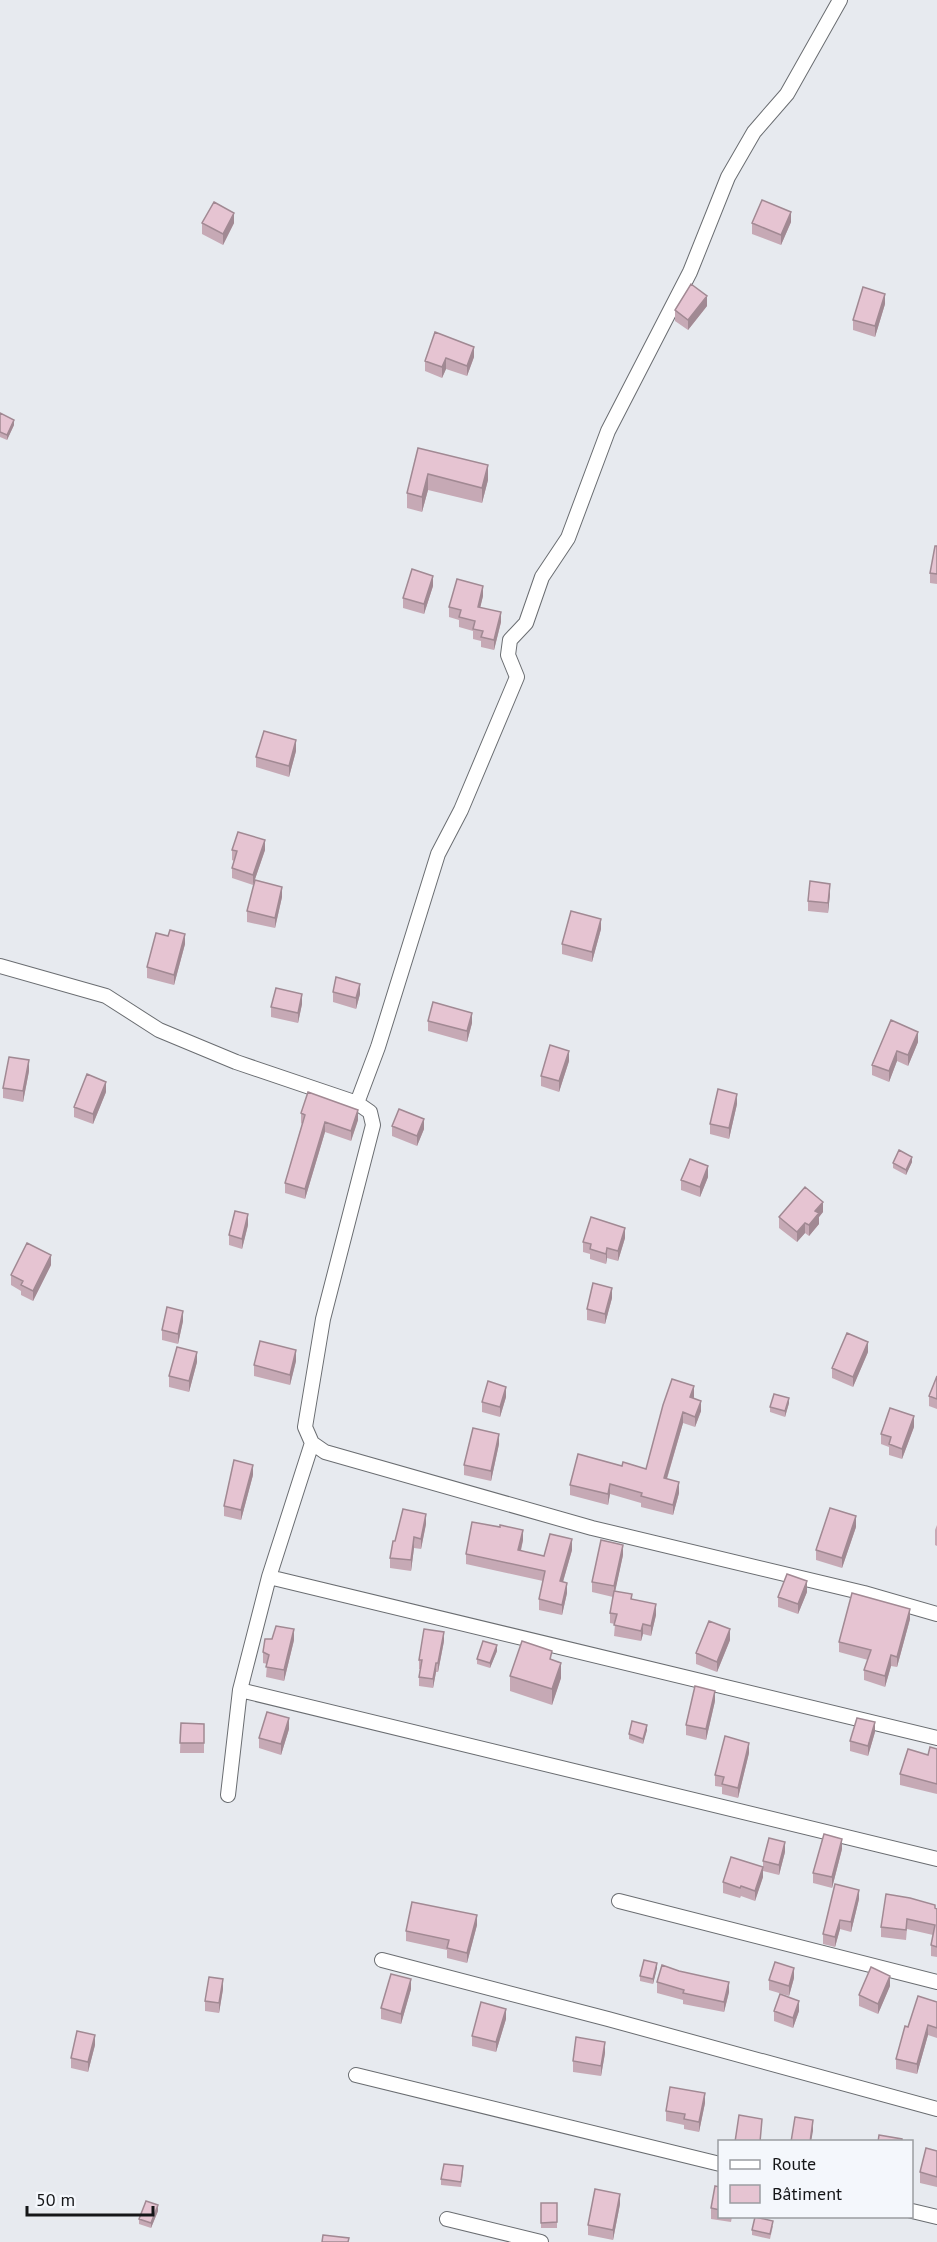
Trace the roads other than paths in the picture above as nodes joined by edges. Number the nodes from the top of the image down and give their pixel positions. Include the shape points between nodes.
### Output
1 (840, 0) edge
2 (0, 966) edge
3 (357, 1103) junction
4 (312, 1443) junction
5 (269, 1577) junction
6 (937, 1614) edge
7 (240, 1690) junction
8 (937, 1738) edge
9 (228, 1795) dead end
10 (937, 1859) edge
11 (618, 1901) dead end
12 (382, 1960) dead end
13 (937, 1982) edge
14 (356, 2074) dead end
15 (937, 2109) edge
16 (718, 2164) edge
17 (913, 2211) edge
18 (937, 2217) edge
19 (447, 2219) dead end
20 (542, 2242) edge

1 - 3 street via 787,94 754,132 728,177 690,272 608,431 568,538 542,577 526,623 510,640 508,655 517,677 461,810 438,854
2 - 3 street via 106,996 159,1030 236,1062
3 - 4 street via 370,1112 373,1125 323,1319 305,1427
4 - 5 street
4 - 6 street via 325,1452 592,1528
5 - 7 street
5 - 8 street
7 - 9 street
7 - 10 street
11 - 13 street
12 - 15 street
14 - 16 street
17 - 18 street
19 - 20 street

